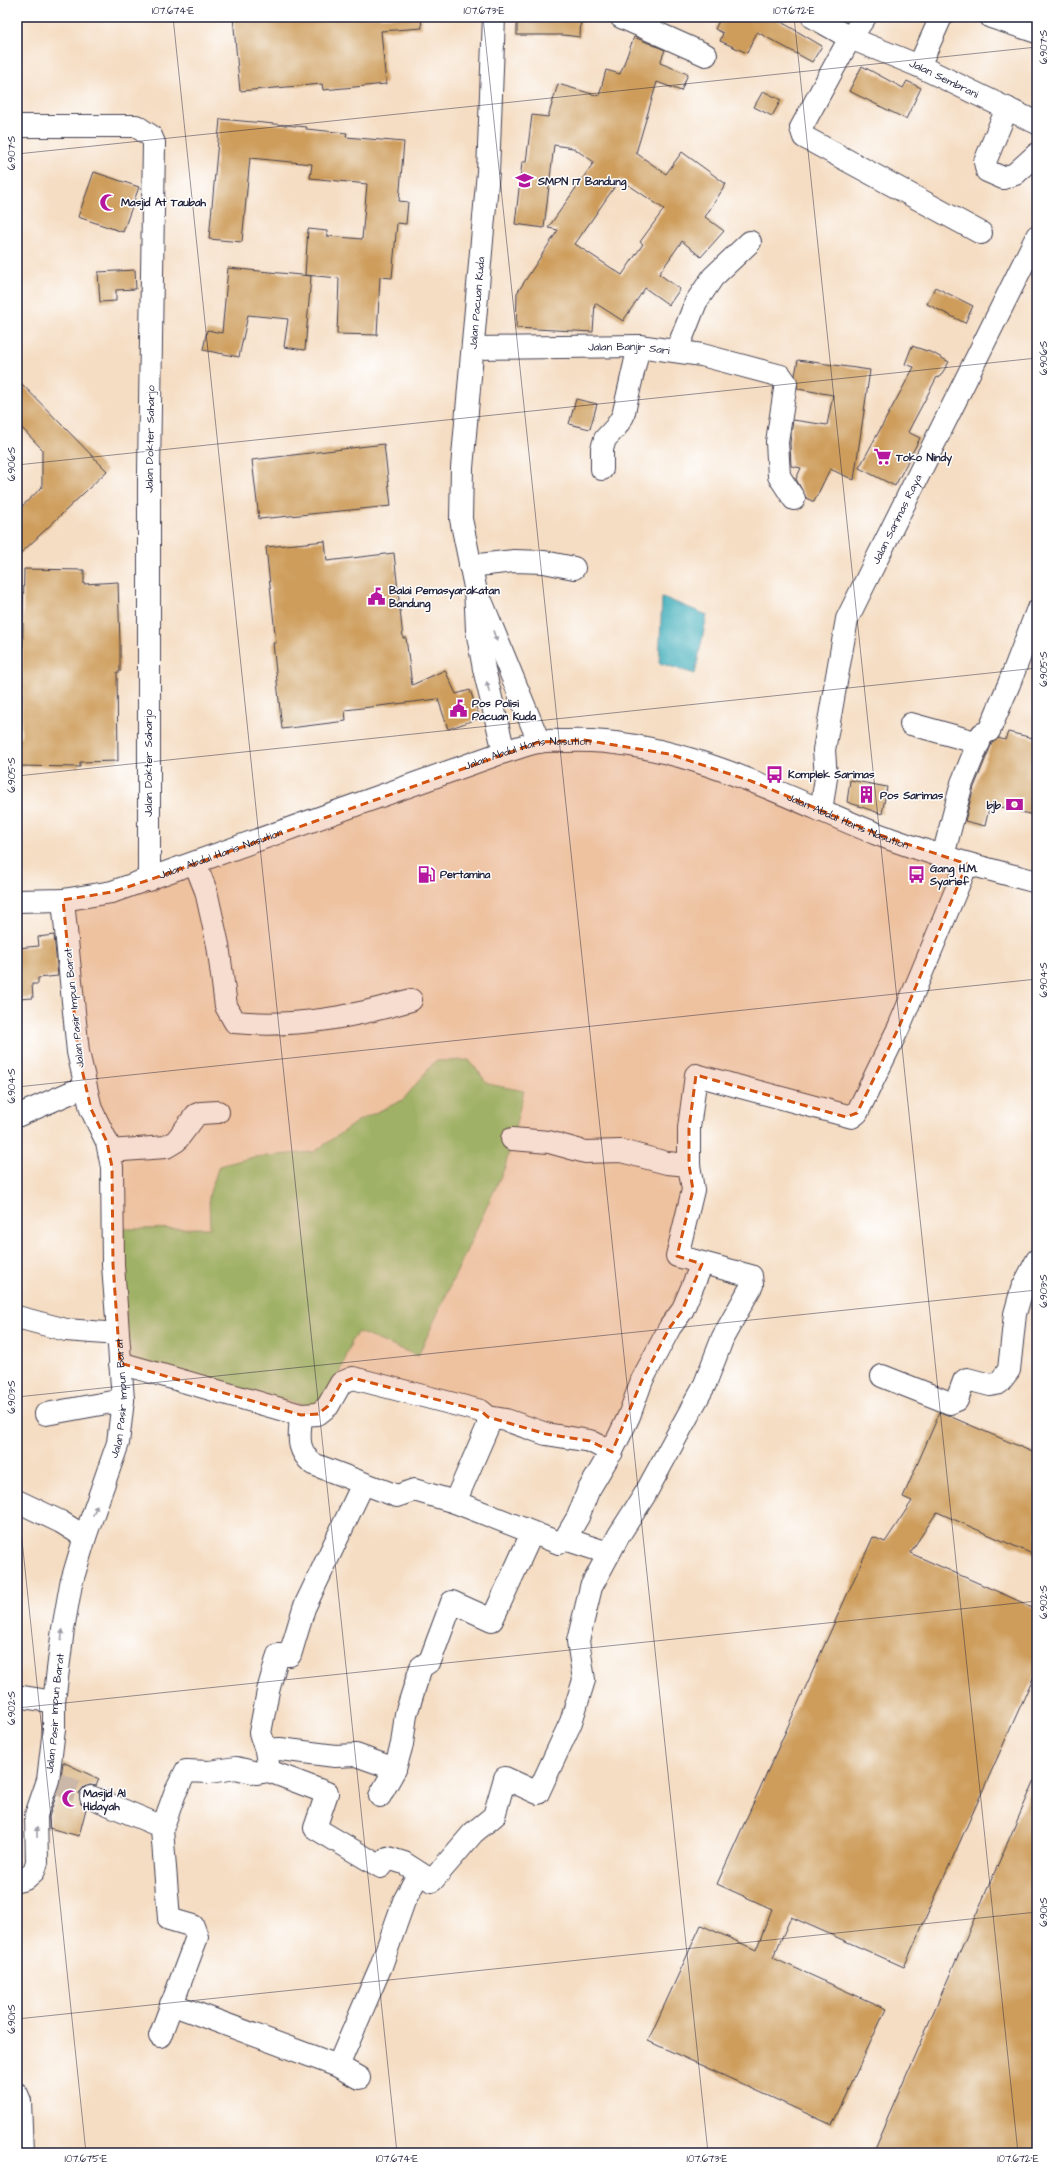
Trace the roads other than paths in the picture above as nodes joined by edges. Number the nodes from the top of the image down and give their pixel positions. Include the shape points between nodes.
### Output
1 (494, 17) edge
2 (621, 17) edge
3 (813, 17) edge
4 (865, 17) edge
5 (941, 17) edge
6 (991, 17) edge
7 (1037, 32) edge
8 (850, 38) junction
9 (706, 55) dead end
10 (919, 66) junction
11 (1007, 108) junction
12 (1037, 122) edge
13 (17, 126) edge
14 (1037, 154) edge
15 (981, 233) dead end
16 (1037, 236) edge
17 (750, 242) dead end
18 (639, 346) junction
19 (473, 348) junction
20 (677, 350) junction
21 (602, 469) dead end
22 (794, 499) dead end
23 (470, 566) junction
24 (574, 568) dead end
25 (870, 575) junction
26 (475, 587) junction
27 (1037, 611) edge
28 (911, 724) dead end
29 (539, 742) junction
30 (979, 743) junction
31 (504, 752) junction
32 (826, 778) junction
33 (822, 811) junction
34 (943, 856) junction
35 (195, 863) junction
36 (967, 864) junction
37 (149, 880) junction
38 (1037, 882) edge
39 (63, 900) junction
40 (17, 901) edge
41 (411, 1000) dead end
42 (72, 1092) dead end
43 (218, 1112) dead end
44 (17, 1116) edge
45 (512, 1139) dead end
46 (110, 1151) junction
47 (689, 1164) junction
48 (1037, 1260) edge
49 (702, 1264) junction
50 (17, 1317) edge
51 (118, 1334) junction
52 (120, 1363) junction
53 (882, 1376) dead end
54 (123, 1400) junction
55 (46, 1414) dead end
56 (300, 1414) junction
57 (488, 1417) junction
58 (612, 1452) junction
59 (363, 1484) junction
60 (17, 1501) edge
61 (455, 1502) junction
62 (532, 1533) junction
63 (85, 1537) junction
64 (565, 1539) junction
65 (608, 1553) junction
66 (17, 1696) edge
67 (54, 1702) junction
68 (266, 1750) junction
69 (395, 1769) junction
70 (269, 1771) junction
71 (380, 1796) dead end
72 (91, 1798) tunnel mouth
73 (162, 1829) junction
74 (419, 1873) junction
75 (17, 1881) edge
76 (171, 2004) junction
77 (160, 2036) dead end
78 (338, 2066) junction
79 (359, 2078) dead end
80 (17, 2094) edge
81 (22, 2153) edge

1 - 19 main road, Jalan Pacuan Kuda via 488,172
2 - 9 main road
3 - 8 main road, Jalan Sembrani
4 - 8 main road
5 - 10 main road
6 - 7 main road
8 - 10 main road, Jalan Sembrani
8 - 15 main road via 801,128 804,137
10 - 11 main road, Jalan Sembrani
11 - 12 main road, Jalan Sembrani
11 - 14 main road via 985,162 987,171 1003,178 1015,174
13 - 37 main road, Jalan Dokter Saharjo via 136,126 151,136 154,143 149,470
16 - 25 main road, Jalan Sarimas Raya
17 - 20 main road via 713,277 696,302
18 - 19 main road, Jalan Banjir Sari
18 - 20 main road, Jalan Banjir Sari
18 - 21 main road via 623,416 605,439
19 - 23 main road, Jalan Pacuan Kuda via 462,468 462,520
20 - 22 main road, Jalan Banjir Sari via 781,376 786,383 777,442 779,476
23 - 24 main road via 537,562
23 - 26 main road, Jalan Pacuan Kuda
25 - 32 main road via 837,752
25 - 32 main road, Jalan Sarimas Raya via 847,619 824,750
26 -> 29 main road, Jalan Pacuan Kuda
31 -> 26 main road, Jalan Pacuan Kuda via 484,669
27 - 30 main road via 1009,684 988,731 982,734
28 - 30 main road
29 - 31 main road, Jalan Abdul Haris Nasution
29 - 33 main road, Jalan Abdul Haris Nasution via 584,740 623,744 669,754 751,781
30 - 34 main road via 962,783
31 - 35 main road, Jalan Abdul Haris Nasution
32 - 33 main road
33 - 34 main road, Jalan Abdul Haris Nasution
34 - 36 main road, Jalan Abdul Haris Nasution
35 - 37 main road, Jalan Abdul Haris Nasution
35 - 41 main road via 206,891 218,945 226,1006 235,1022 266,1025 326,1020
36 - 38 main road, Jalan Abdul Haris Nasution
36 - 47 main road via 899,1027 857,1113 852,1117 846,1117 696,1075 689,1128
37 - 39 main road, Jalan Abdul Haris Nasution via 112,892
39 - 40 main road, Jalan Abdul Haris Nasution
39 - 46 main road, Jalan Pasir Impun Barat via 78,1052 91,1109
42 - 44 main road
43 - 46 main road via 196,1115 176,1141 166,1147
45 - 47 main road via 549,1142 585,1152 621,1151 667,1163
46 - 51 main road, Jalan Pasir Impun Barat via 113,1266
47 - 49 main road via 693,1190 677,1256
48 - 53 main road via 1022,1289 1015,1314 1009,1370 999,1383 990,1385 967,1379 957,1400 950,1403
49 - 58 main road via 682,1311 670,1327 642,1380
49 - 65 main road via 751,1276 752,1285 723,1337 705,1384 644,1496
50 - 51 main road via 66,1330
51 - 52 main road, Jalan Pasir Impun Barat
52 - 54 main road, Jalan Pasir Impun Barat
52 - 56 main road
54 - 55 main road
63 -> 54 main road, Jalan Pasir Impun Barat via 118,1443
56 - 57 main road via 318,1414 328,1406 341,1383 353,1378 481,1410
56 - 59 main road via 300,1446 304,1456 313,1464
57 - 58 main road via 506,1420 546,1434 590,1441
57 - 61 main road via 488,1426
58 - 64 main road via 588,1491 578,1517
59 - 61 main road via 397,1496 414,1490
59 - 68 main road via 304,1608 290,1655 278,1655 262,1715 260,1733
60 - 63 main road
61 - 62 main road
62 - 64 main road via 559,1542
62 - 69 main road via 492,1620 452,1602 430,1661 421,1667 406,1714
67 -> 63 main road, Jalan Pasir Impun Barat via 71,1584
64 - 65 main road
65 - 74 main road via 590,1587 578,1641 584,1680 571,1722 538,1793 505,1778 494,1816 473,1834 432,1881
66 - 67 main road
75 -> 67 main road, Jalan Pasir Impun Barat via 25,1879 34,1871 37,1862 36,1815 52,1782
68 - 69 main road via 280,1749 335,1756 356,1755
68 - 70 main road
69 - 71 main road
70 - 73 main road via 257,1773 236,1768 209,1772 186,1771
70 - 74 main road via 327,1793 315,1828 381,1867 388,1858 404,1863
72 - 73 main road via 158,1825
73 - 76 main road via 169,1919 193,1926 197,1937
74 - 78 main road via 404,1901 381,1966
76 - 77 main road
76 - 78 main road
78 - 79 main road
80 - 81 main road via 20,2102

